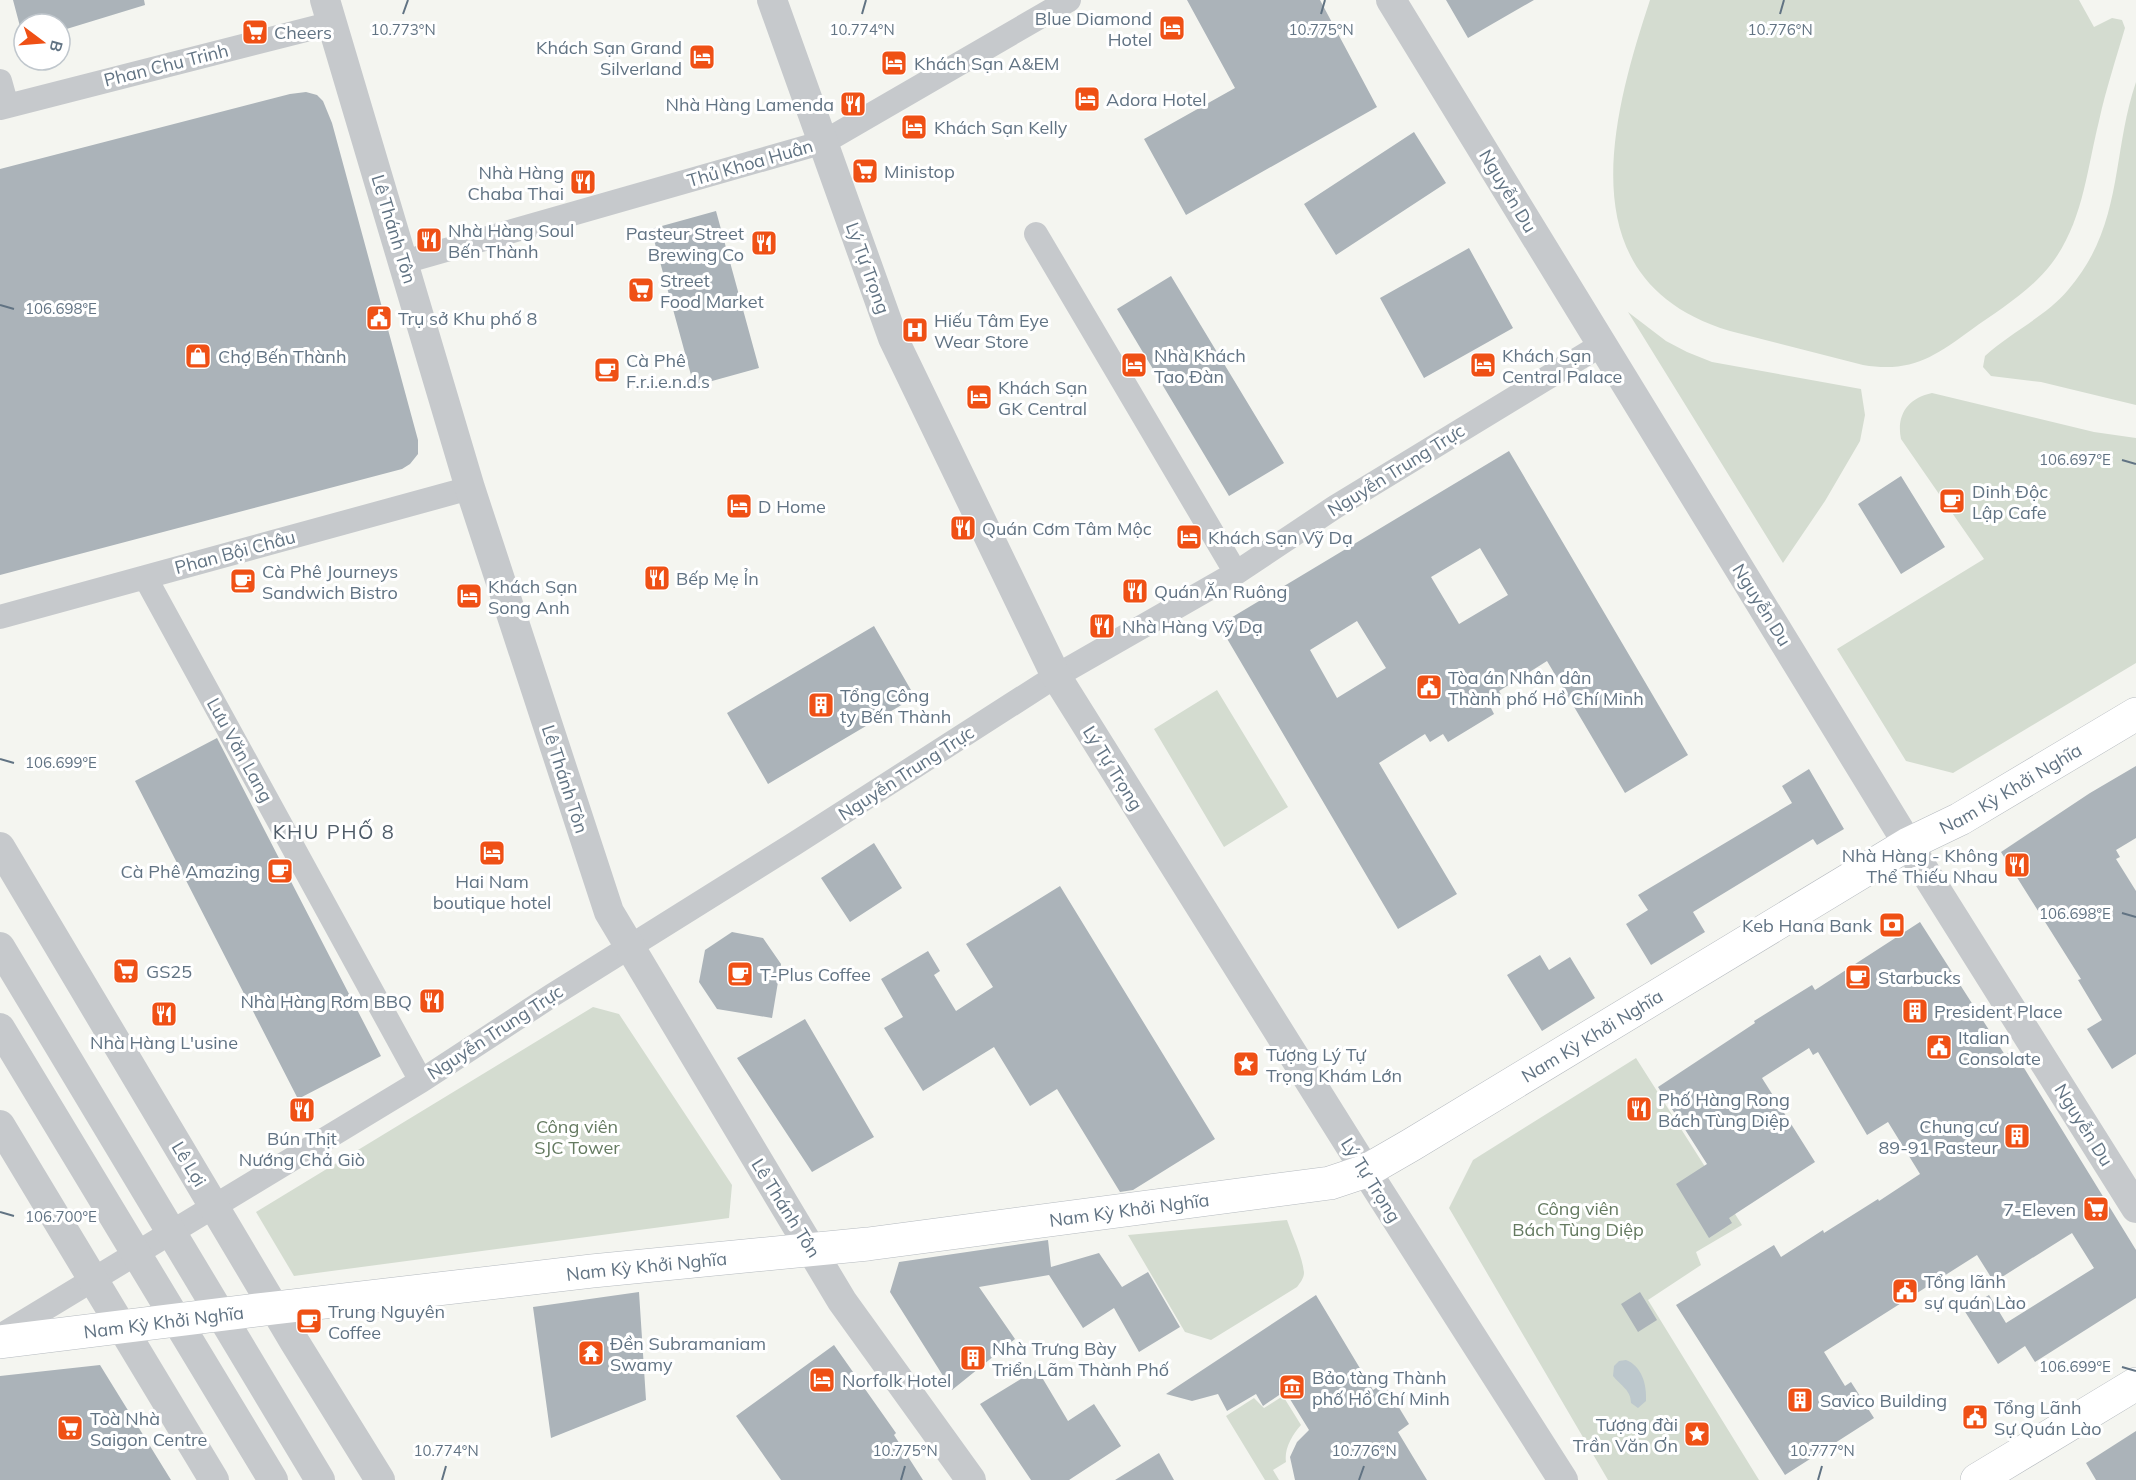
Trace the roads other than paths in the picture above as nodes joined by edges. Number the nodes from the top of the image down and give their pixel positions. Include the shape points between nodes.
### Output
1 (772, 0) edge
2 (1069, 0) edge
3 (1390, 0) edge
4 (329, 11) edge
5 (0, 81) edge
6 (4, 107) edge
7 (824, 142) junction
8 (1036, 234) dead end
9 (404, 262) junction
10 (1601, 345) junction
11 (470, 488) junction
12 (1236, 573) junction
13 (145, 576) junction
14 (0, 617) edge
15 (1056, 676) junction
16 (2136, 714) edge
17 (1908, 844) junction
18 (0, 847) edge
19 (0, 947) edge
20 (628, 947) junction
21 (0, 1028) edge
22 (421, 1081) junction
23 (0, 1125) edge
24 (1366, 1171) junction
25 (213, 1205) junction
26 (2136, 1208) edge
27 (170, 1232) junction
28 (813, 1250) junction
29 (136, 1254) junction
30 (93, 1280) junction
31 (274, 1308) junction
32 (220, 1314) junction
33 (177, 1320) junction
34 (122, 1328) junction
35 (0, 1336) edge
36 (0, 1342) edge
37 (2136, 1384) edge
38 (214, 1480) edge
39 (273, 1480) edge
40 (320, 1480) edge
41 (380, 1480) edge
42 (971, 1480) edge
43 (1563, 1480) edge
44 (1977, 1480) edge

1 - 7 street, Lý Tự Trọng
2 - 7 street, Thủ Khoa Huân
3 - 10 street, Nguyễn Du
4 - 6 street, Phan Chu Trinh
4 - 9 street, Lê Thánh Tôn
5 - 6 street
7 - 9 street, Thủ Khoa Huân
7 - 15 street, Lý Tự Trọng via 893,338
8 - 12 street
9 - 11 street, Lê Thánh Tôn
10 - 12 street, Nguyễn Trung Trực via 1335,507
10 - 17 street, Nguyễn Du
11 - 13 street, Phan Bội Châu
11 - 20 street, Lê Thánh Tôn via 609,912
12 - 15 street, Nguyễn Trung Trực
13 - 14 street, Phan Bội Châu
13 - 22 street, Lưu Văn Lang
15 - 20 street, Nguyễn Trung Trực
15 - 24 street, Lý Tự Trọng
16 - 17 main road, Nam Kỳ Khởi Nghĩa via 1960,819
17 - 24 main road, Nam Kỳ Khởi Nghĩa
17 - 26 street, Nguyễn Du
18 - 25 street, Lê Lợi
19 - 27 street
20 - 22 street, Nguyễn Trung Trực
20 - 28 street, Lê Thánh Tôn
21 - 29 street
22 - 25 street, Nguyễn Trung Trực
23 - 30 street
24 - 28 main road, Nam Kỳ Khởi Nghĩa via 1330,1183
24 - 43 street, Lý Tự Trọng
25 - 27 street, Nguyễn Trung Trực
25 - 31 street, Lê Lợi
27 - 29 street, Nguyễn Trung Trực
27 - 32 street
28 - 31 main road, Nam Kỳ Khởi Nghĩa
28 - 42 street, Lê Thánh Tôn via 842,1301
29 - 30 street, Nguyễn Trung Trực
29 - 33 street
30 - 34 street
30 - 35 street
31 - 32 main road, Nam Kỳ Khởi Nghĩa
31 - 41 street, Lê Lợi
32 - 33 main road, Nam Kỳ Khởi Nghĩa
32 - 40 street
33 - 34 main road, Nam Kỳ Khởi Nghĩa
33 - 39 street
34 - 36 main road, Nam Kỳ Khởi Nghĩa
34 - 38 street
37 - 44 main road

